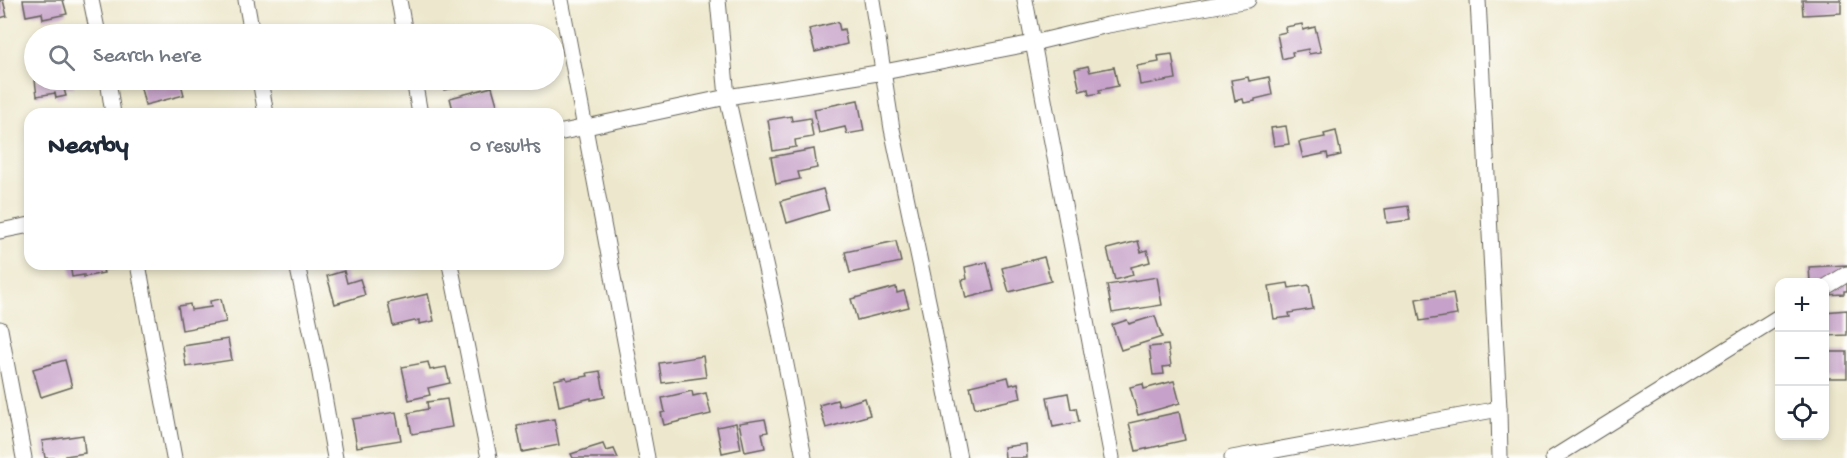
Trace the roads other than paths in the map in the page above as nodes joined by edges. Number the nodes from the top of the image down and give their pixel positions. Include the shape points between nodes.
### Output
1 (91, 0) edge
2 (246, 0) edge
3 (399, 0) edge
4 (561, 0) edge
5 (718, 0) edge
6 (872, 0) edge
7 (1025, 0) edge
8 (1248, 0) edge
9 (1478, 0) edge
10 (96, 24) edge
11 (250, 24) edge
12 (403, 24) edge
13 (1033, 43) junction
14 (884, 72) junction
15 (109, 90) edge
16 (262, 90) edge
17 (416, 90) edge
18 (727, 97) junction
19 (112, 108) edge
20 (266, 108) edge
21 (419, 108) edge
22 (585, 128) junction
23 (564, 132) edge
24 (24, 226) edge
25 (0, 231) edge
26 (139, 270) edge
27 (298, 270) edge
28 (451, 270) edge
29 (1847, 274) edge
30 (1829, 285) edge
31 (1775, 319) edge
32 (0, 329) edge
33 (1499, 409) junction
34 (24, 458) edge
35 (174, 458) edge
36 (335, 458) edge
37 (489, 458) edge
38 (647, 458) edge
39 (804, 458) edge
40 (958, 458) edge
41 (1112, 458) edge
42 (1232, 458) edge
43 (1500, 458) edge
44 (1553, 458) edge

1 - 10 street
2 - 11 street
3 - 12 street
4 - 22 street
5 - 18 street
6 - 14 street
7 - 13 street
8 - 13 street
9 - 33 street
13 - 14 street
13 - 41 street
14 - 18 street
14 - 40 street
15 - 19 street
16 - 20 street
17 - 21 street
18 - 22 street
18 - 39 street
22 - 23 street
22 - 38 street
24 - 25 street
26 - 35 street
27 - 36 street
28 - 37 street
29 - 30 street
31 - 44 street
32 - 34 street
33 - 42 street
33 - 43 street

